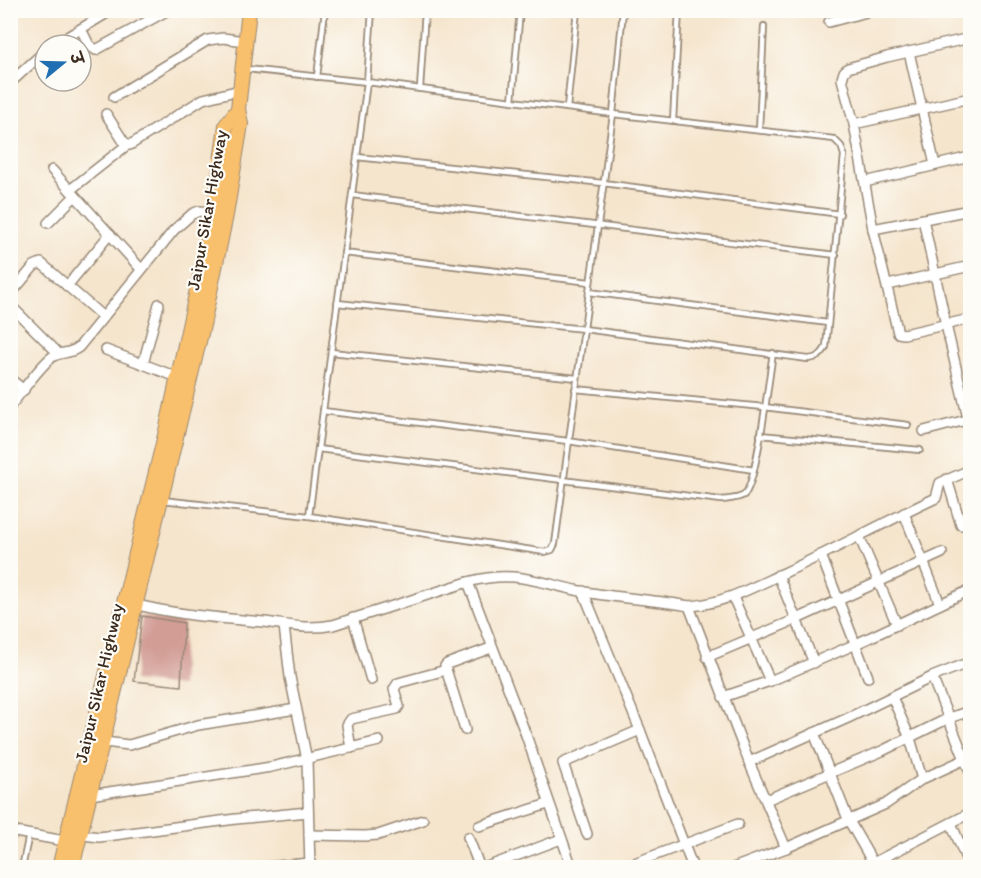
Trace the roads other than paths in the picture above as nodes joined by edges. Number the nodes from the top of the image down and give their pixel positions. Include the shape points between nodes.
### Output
1 (112, 10) edge
2 (168, 10) edge
3 (249, 10) edge
4 (325, 10) edge
5 (372, 10) edge
6 (425, 10) edge
7 (520, 10) edge
8 (577, 10) edge
9 (623, 10) edge
10 (679, 10) edge
11 (874, 10) edge
12 (829, 22) dead end
13 (764, 26) dead end
14 (81, 29) junction
15 (74, 33) edge
16 (970, 38) edge
17 (245, 41) junction
18 (909, 52) junction
19 (33, 62) edge
20 (242, 69) junction
21 (317, 77) junction
22 (367, 82) junction
23 (10, 83) edge
24 (420, 89) junction
25 (240, 90) junction
26 (114, 98) dead end
27 (970, 98) edge
28 (512, 101) junction
29 (567, 108) junction
30 (923, 108) junction
31 (106, 114) dead end
32 (612, 114) junction
33 (673, 121) junction
34 (854, 124) junction
35 (759, 130) junction
36 (127, 145) junction
37 (357, 157) junction
38 (970, 157) edge
39 (935, 165) junction
40 (52, 170) dead end
41 (865, 182) junction
42 (603, 183) junction
43 (72, 193) junction
44 (352, 195) junction
45 (970, 210) edge
46 (219, 213) junction
47 (840, 214) junction
48 (923, 219) junction
49 (48, 223) dead end
50 (598, 225) junction
51 (873, 229) junction
52 (110, 234) junction
53 (344, 253) junction
54 (836, 255) junction
55 (970, 266) edge
56 (141, 269) junction
57 (934, 274) junction
58 (590, 282) junction
59 (888, 285) junction
60 (67, 286) junction
61 (589, 292) junction
62 (10, 295) edge
63 (337, 303) junction
64 (159, 304) dead end
65 (10, 305) edge
66 (103, 317) junction
67 (970, 319) edge
68 (828, 323) junction
69 (946, 325) junction
70 (584, 329) junction
71 (106, 350) dead end
72 (331, 352) junction
73 (773, 353) junction
74 (60, 354) junction
75 (143, 364) junction
76 (177, 377) junction
77 (577, 378) junction
78 (10, 379) edge
79 (575, 389) junction
80 (24, 390) junction
81 (10, 406) edge
82 (764, 407) junction
83 (324, 411) junction
84 (970, 421) edge
85 (908, 425) dead end
86 (924, 431) dead end
87 (760, 435) junction
88 (568, 441) junction
89 (318, 449) junction
90 (920, 450) dead end
91 (754, 470) junction
92 (970, 470) edge
93 (947, 479) junction
94 (563, 481) junction
95 (155, 499) junction
96 (904, 513) junction
97 (309, 516) junction
98 (970, 522) edge
99 (859, 536) junction
100 (942, 553) dead end
101 (821, 555) junction
102 (923, 561) junction
103 (778, 575) junction
104 (468, 582) junction
105 (879, 582) junction
106 (970, 590) edge
107 (583, 591) junction
108 (733, 597) junction
109 (839, 600) junction
110 (130, 603) junction
111 (940, 604) junction
112 (689, 606) junction
113 (353, 618) junction
114 (797, 620) junction
115 (897, 625) junction
116 (284, 626) junction
117 (752, 638) junction
118 (856, 644) junction
119 (491, 648) junction
120 (707, 657) junction
121 (970, 662) edge
122 (814, 663) junction
123 (446, 670) junction
124 (932, 676) junction
125 (868, 677) dead end
126 (371, 680) dead end
127 (770, 681) junction
128 (892, 696) junction
129 (723, 697) junction
130 (296, 709) junction
131 (970, 711) edge
132 (949, 718) junction
133 (465, 730) dead end
134 (640, 730) junction
135 (814, 733) junction
136 (910, 738) junction
137 (379, 741) dead end
138 (104, 742) junction
139 (351, 748) junction
140 (968, 758) edge
141 (308, 760) junction
142 (749, 762) junction
143 (970, 772) edge
144 (828, 773) junction
145 (922, 779) junction
146 (90, 795) junction
147 (766, 800) junction
148 (548, 804) junction
149 (308, 812) junction
150 (970, 813) edge
151 (848, 819) junction
152 (423, 820) dead end
153 (951, 823) junction
154 (738, 824) dead end
155 (479, 826) dead end
156 (10, 831) edge
157 (29, 834) junction
158 (587, 834) dead end
159 (309, 835) junction
160 (468, 837) dead end
161 (73, 838) junction
162 (561, 839) junction
163 (685, 845) junction
164 (786, 848) junction
165 (310, 865) edge
166 (874, 865) edge
167 (968, 866) edge
168 (22, 867) edge
169 (59, 867) edge
170 (72, 867) edge
171 (256, 867) edge
172 (482, 867) edge
173 (572, 867) edge
174 (621, 867) edge
175 (693, 867) edge
176 (733, 867) edge

1 - 14 street
2 - 14 street via 96,50
3 - 17 main road
4 - 21 lane
5 - 22 lane
6 - 24 lane
7 - 28 lane
8 - 29 lane
9 - 32 lane
10 - 33 lane
11 - 12 street
13 - 35 lane
14 - 15 street
16 - 18 street
17 - 20 main road
17 - 26 street via 208,40
18 - 30 street
18 - 34 street via 844,72 842,79
19 - 23 street
20 - 21 lane
20 - 25 main road
21 - 22 lane
22 - 24 lane
22 - 37 lane
24 - 28 lane
25 - 36 street via 203,99
25 - 46 main road, Jaipur Sikar Highway via 238,109 226,125
27 - 30 street
28 - 29 lane
29 - 32 lane
30 - 34 street
30 - 39 street
31 - 36 street
32 - 33 lane
32 - 42 lane
33 - 35 lane
34 - 41 street
35 - 47 lane via 834,139 841,146 845,168
36 - 43 street
37 - 42 lane
37 - 44 lane
38 - 39 street
39 - 41 street
40 - 43 street
41 - 51 street
42 - 47 lane
42 - 50 lane
43 - 49 street
43 - 52 street
44 - 50 lane
44 - 53 lane
45 - 48 street
46 - 56 street via 199,211 184,219
46 - 76 main road, Jaipur Sikar Highway
46 - 95 main road, Jaipur Sikar Highway via 203,325
47 - 54 lane
48 - 51 street
48 - 57 street
50 - 54 lane
50 - 58 lane
51 - 59 street
52 - 56 street
52 - 60 street
53 - 58 lane
53 - 63 lane
54 - 68 lane
55 - 57 street
56 - 66 street
57 - 59 street
57 - 69 street
58 - 61 lane
59 - 69 street via 899,334
60 - 62 street via 44,265 37,264
60 - 66 street
61 - 68 lane
61 - 70 lane
63 - 70 lane
63 - 72 lane
64 - 75 street
65 - 74 street
66 - 74 street via 79,347 69,354
67 - 69 street
68 - 73 lane via 826,347 816,358
69 - 84 street
70 - 73 lane
70 - 77 lane
71 - 75 street
72 - 77 lane
72 - 83 lane
73 - 82 lane
74 - 80 street via 50,359
75 - 76 street
76 - 95 main road, Jaipur Sikar Highway
77 - 79 lane
78 - 80 street
79 - 82 lane
79 - 88 lane
80 - 81 street
82 - 85 lane
82 - 87 lane
83 - 88 lane
83 - 89 lane
84 - 86 street
87 - 90 lane
87 - 91 lane
88 - 91 lane
88 - 94 lane
89 - 94 lane
89 - 97 lane
91 - 94 lane via 749,489 743,495 721,500
92 - 93 street
93 - 96 street via 940,483 936,498
93 - 98 street via 961,525
94 - 97 lane via 555,544 545,552
95 - 97 lane
95 - 110 main road, Jaipur Sikar Highway
96 - 99 street
96 - 102 street
99 - 101 street
99 - 105 street
100 - 102 street
101 - 103 street
101 - 109 street
102 - 105 street
102 - 111 street
103 - 108 street
103 - 114 street
104 - 107 street via 514,576
104 - 113 street
104 - 119 street
105 - 109 street
105 - 115 street
106 - 111 street
107 - 112 street
107 - 134 street
108 - 112 street
108 - 117 street
109 - 114 street
109 - 118 street
110 - 116 street
110 - 138 main road, Jaipur Sikar Highway
110 - 161 main road, Jaipur Sikar Highway
111 - 115 street
112 - 120 street
113 - 116 street via 316,628
113 - 126 street
114 - 117 street
114 - 122 street
115 - 118 street
116 - 130 street
117 - 120 street
117 - 127 street
118 - 122 street
118 - 125 street
119 - 123 street via 447,664
119 - 148 street via 526,735
120 - 129 street
121 - 124 street
122 - 127 street
123 - 133 street
123 - 139 street via 398,683 394,689 398,709 351,719
124 - 128 street
124 - 132 street
127 - 129 street
128 - 135 street
128 - 136 street
129 - 142 street
130 - 138 street via 198,725 129,745
130 - 141 street
131 - 132 street
132 - 136 street
132 - 140 street
134 - 158 street via 563,763
134 - 163 street
135 - 142 street
135 - 144 street
136 - 144 street
136 - 145 street
137 - 139 street
138 - 146 main road, Jaipur Sikar Highway
139 - 141 street
140 - 143 street
140 - 145 street
141 - 146 street
141 - 149 street
142 - 147 street
144 - 147 street
144 - 151 street
145 - 151 street via 886,804
146 - 161 main road, Jaipur Sikar Highway
147 - 164 street
148 - 155 street
148 - 162 street
149 - 159 street
149 - 161 street
150 - 153 street
151 - 164 street
151 - 166 street
152 - 159 street via 378,835
153 - 166 street
153 - 167 street
154 - 163 street
156 - 157 street
157 - 161 street
157 - 168 lane
159 - 165 street
160 - 172 street
161 - 169 main road, Jaipur Sikar Highway
161 - 170 main road, Jaipur Sikar Highway
162 - 172 street
162 - 173 street
163 - 174 street
163 - 175 street
164 - 176 street
165 - 171 street

